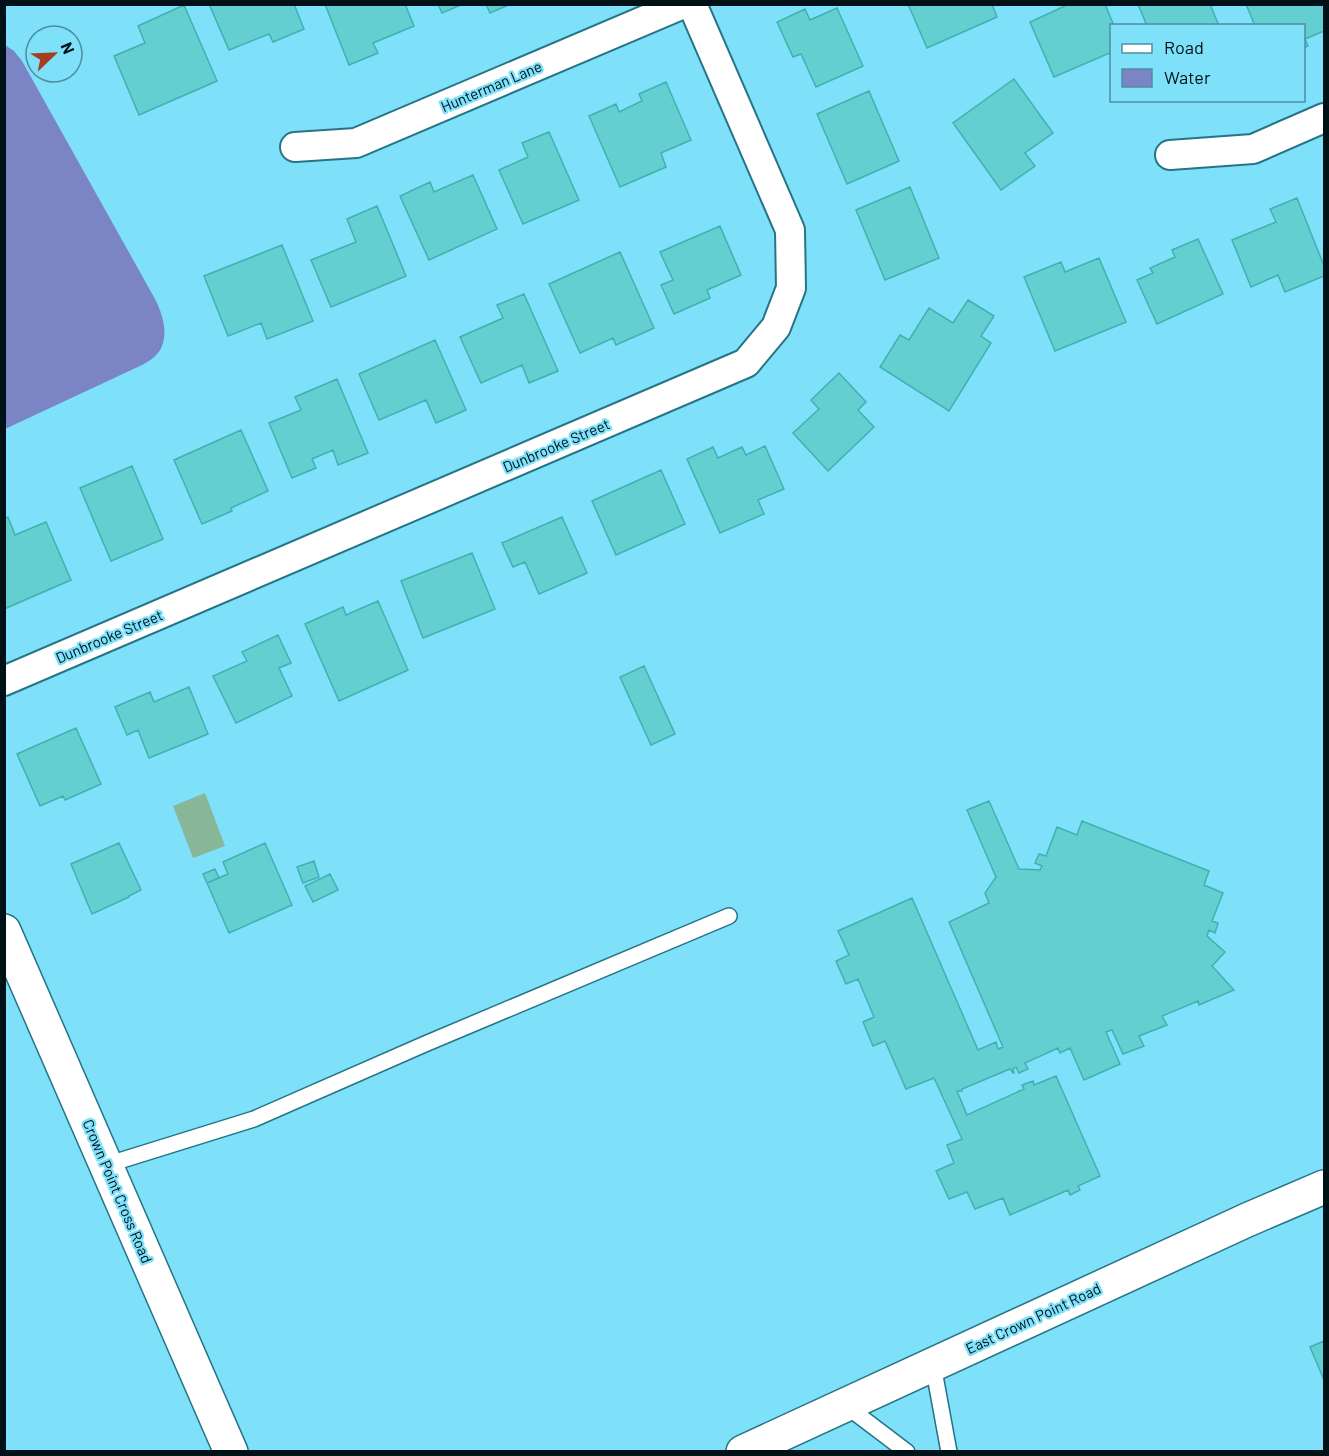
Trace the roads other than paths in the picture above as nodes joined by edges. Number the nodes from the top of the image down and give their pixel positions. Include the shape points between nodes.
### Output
1 (683, 4) edge
2 (692, 4) edge
3 (1324, 118) edge
4 (295, 147) dead end
5 (1170, 155) dead end
6 (4, 681) edge
7 (729, 916) dead end
8 (4, 931) edge
9 (106, 1165) junction
10 (1324, 1187) edge
11 (933, 1365) junction
12 (845, 1405) junction
13 (231, 1452) edge
14 (743, 1452) edge
15 (907, 1452) edge
16 (950, 1452) edge

1 - 4 street, Hunterman Lane via 356,143
2 - 6 street, Dunbrooke Street via 790,230 791,288 777,327 746,363
3 - 5 street via 1253,149
7 - 9 lane via 254,1119
8 - 9 street, Crown Point Cross Road
9 - 13 street, Crown Point Cross Road
10 - 11 street, East Crown Point Road
11 - 12 street, East Crown Point Road
11 - 16 lane
12 - 14 street, East Crown Point Road
12 - 15 lane

